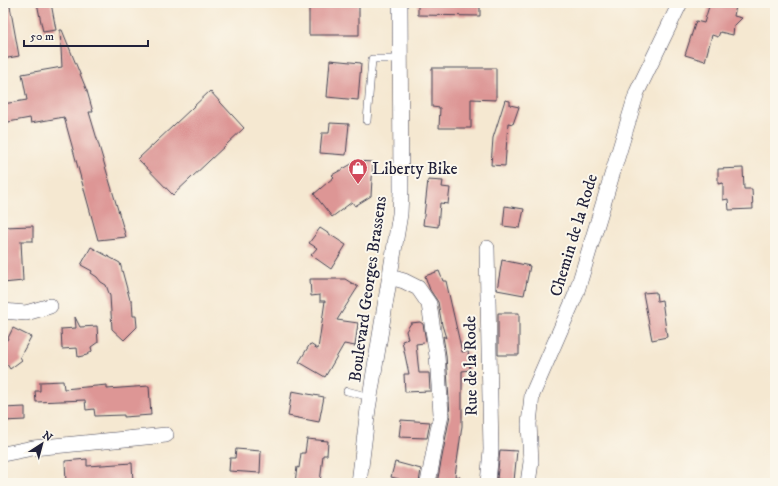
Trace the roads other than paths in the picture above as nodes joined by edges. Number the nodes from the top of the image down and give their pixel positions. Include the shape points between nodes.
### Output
1 (400, 3) edge
2 (680, 3) edge
3 (399, 59) junction
4 (366, 121) dead end
5 (487, 248) dead end
6 (390, 276) junction
7 (50, 306) dead end
8 (3, 311) edge
9 (347, 391) dead end
10 (370, 397) junction
11 (166, 436) dead end
12 (3, 454) edge
13 (359, 483) edge
14 (428, 483) edge
15 (488, 483) edge
16 (528, 483) edge

1 - 3 street, Boulevard Georges Brassens
2 - 16 street, Chemin de la Rode via 637,92 576,294 532,395 531,462
3 - 4 lane via 372,59
3 - 6 street, Boulevard Georges Brassens via 401,191
5 - 15 street, Rue de la Rode via 491,450
6 - 10 street, Boulevard Georges Brassens
6 - 14 street via 418,288 429,304 437,356 441,414
7 - 8 street via 26,313
9 - 10 lane
10 - 13 street, Boulevard Georges Brassens
11 - 12 street via 33,448

